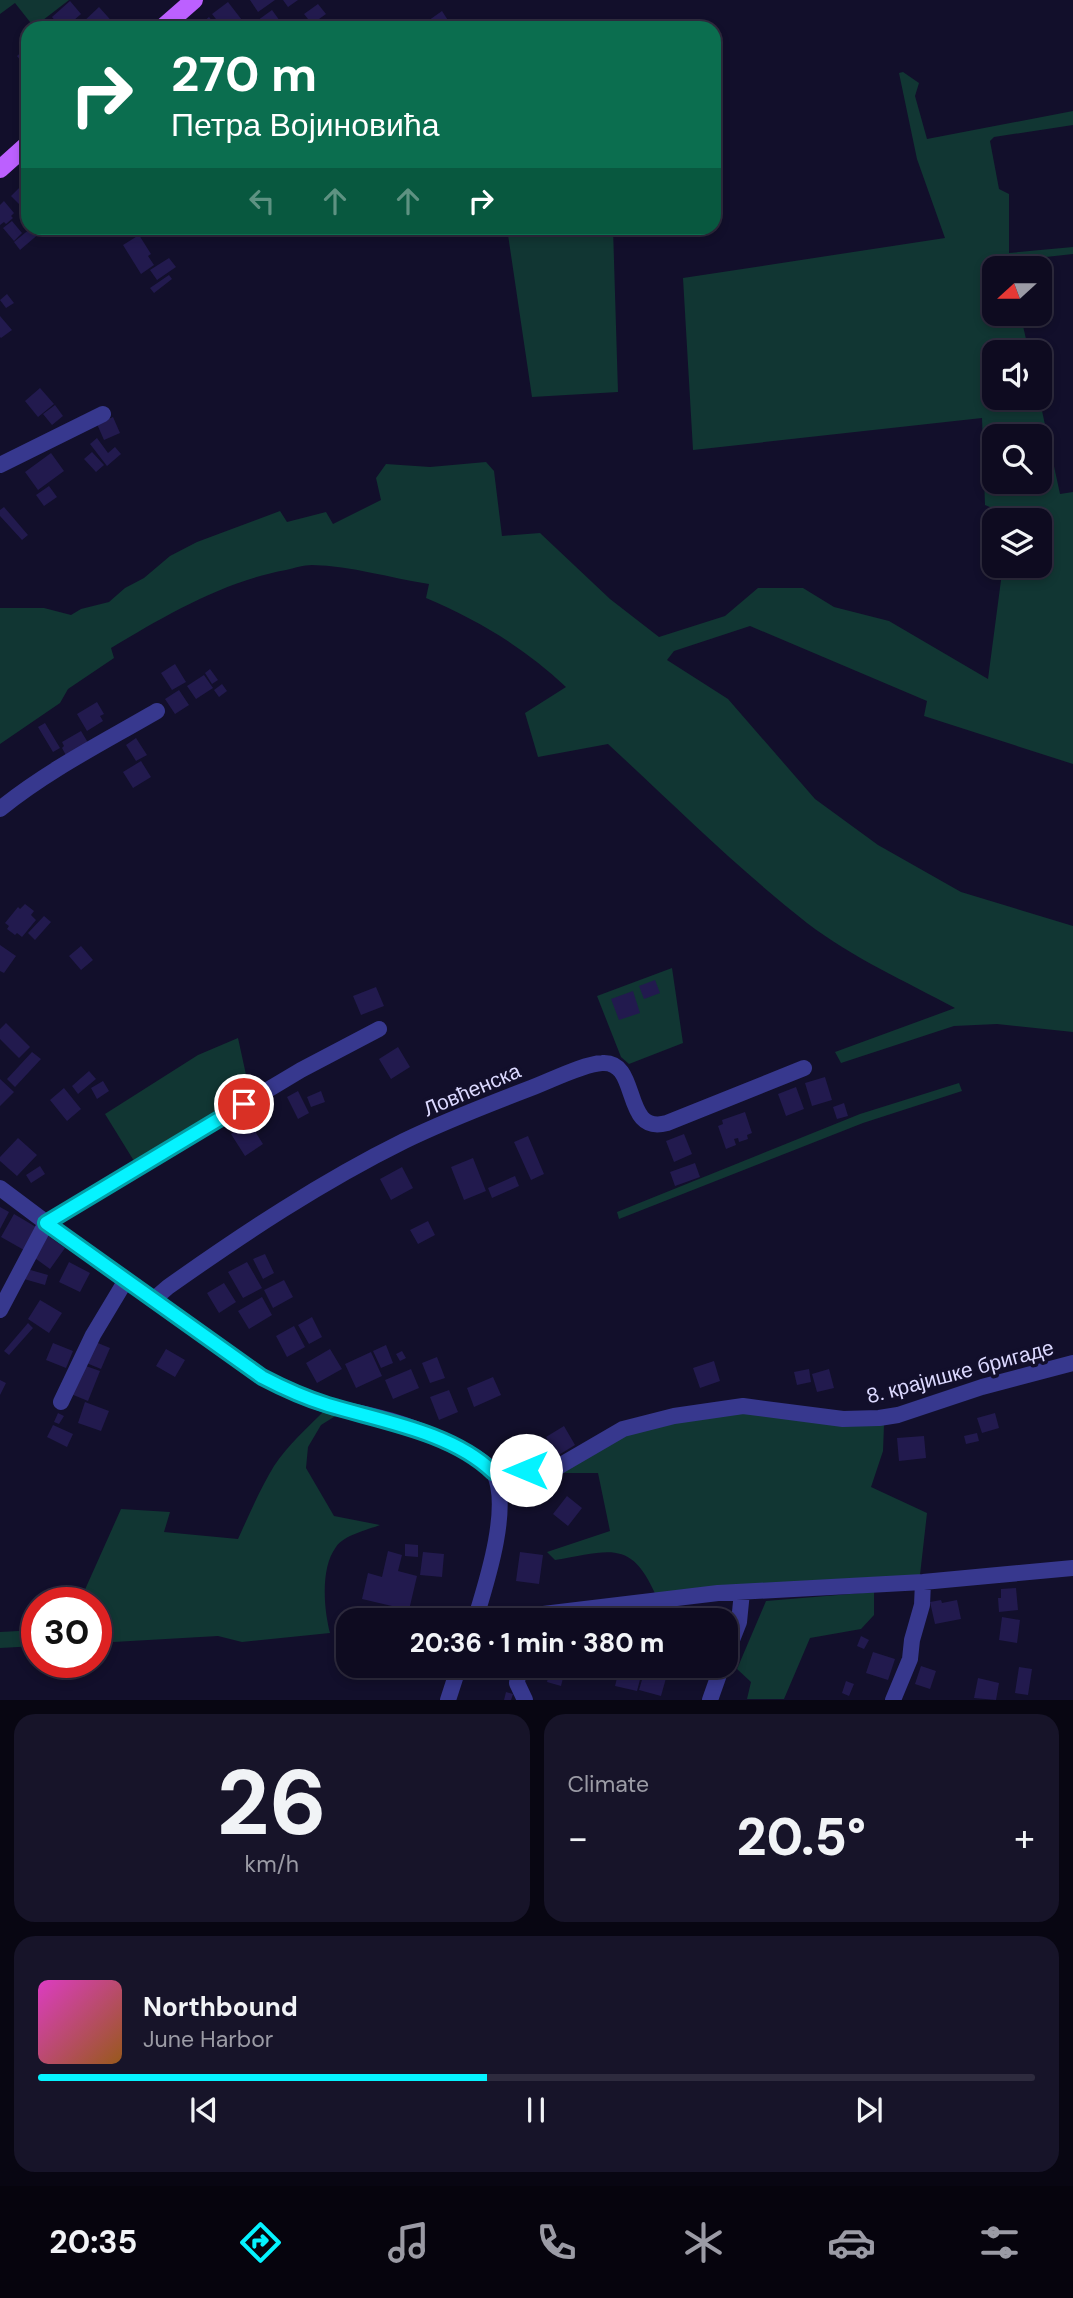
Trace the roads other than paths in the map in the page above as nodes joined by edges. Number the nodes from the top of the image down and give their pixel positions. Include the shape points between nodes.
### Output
1 (188, 2) edge
2 (169, 21) edge
3 (21, 150) edge
4 (0, 169) edge
5 (103, 414) dead end
6 (0, 465) edge
7 (157, 711) dead end
8 (0, 809) edge
9 (379, 1029) dead end
10 (804, 1068) dead end
11 (0, 1188) edge
12 (46, 1223) junction
13 (126, 1280) junction
14 (153, 1300) junction
15 (0, 1310) edge
16 (1073, 1363) edge
17 (61, 1402) dead end
18 (493, 1472) junction
19 (1073, 1568) edge
20 (922, 1582) junction
21 (742, 1592) junction
22 (478, 1608) edge
23 (605, 1608) edge
24 (738, 1625) edge
25 (456, 1678) edge
26 (518, 1678) edge
27 (718, 1678) edge
28 (448, 1699) edge
29 (525, 1699) edge
30 (710, 1699) edge
31 (893, 1699) edge

1 - 2 main road
3 - 4 main road
5 - 6 street
7 - 8 street via 55,770
9 - 12 street via 301,1070
10 - 14 street, Ловћенска via 655,1125 640,1115 616,1067 604,1062 589,1066 404,1141 264,1222
11 - 12 street
12 - 13 street
12 - 15 street
13 - 14 street
13 - 17 street
14 - 18 street via 262,1377 327,1405 405,1425 467,1452
16 - 18 street, 8. крајишке бригаде via 879,1418 843,1419 743,1406 674,1416 623,1429 556,1468
18 - 22 street via 499,1497 498,1530
19 - 20 street
20 - 21 street
20 - 31 street via 922,1605 910,1658
21 - 23 street
21 - 24 street
25 - 28 street
26 - 29 street
27 - 30 street

